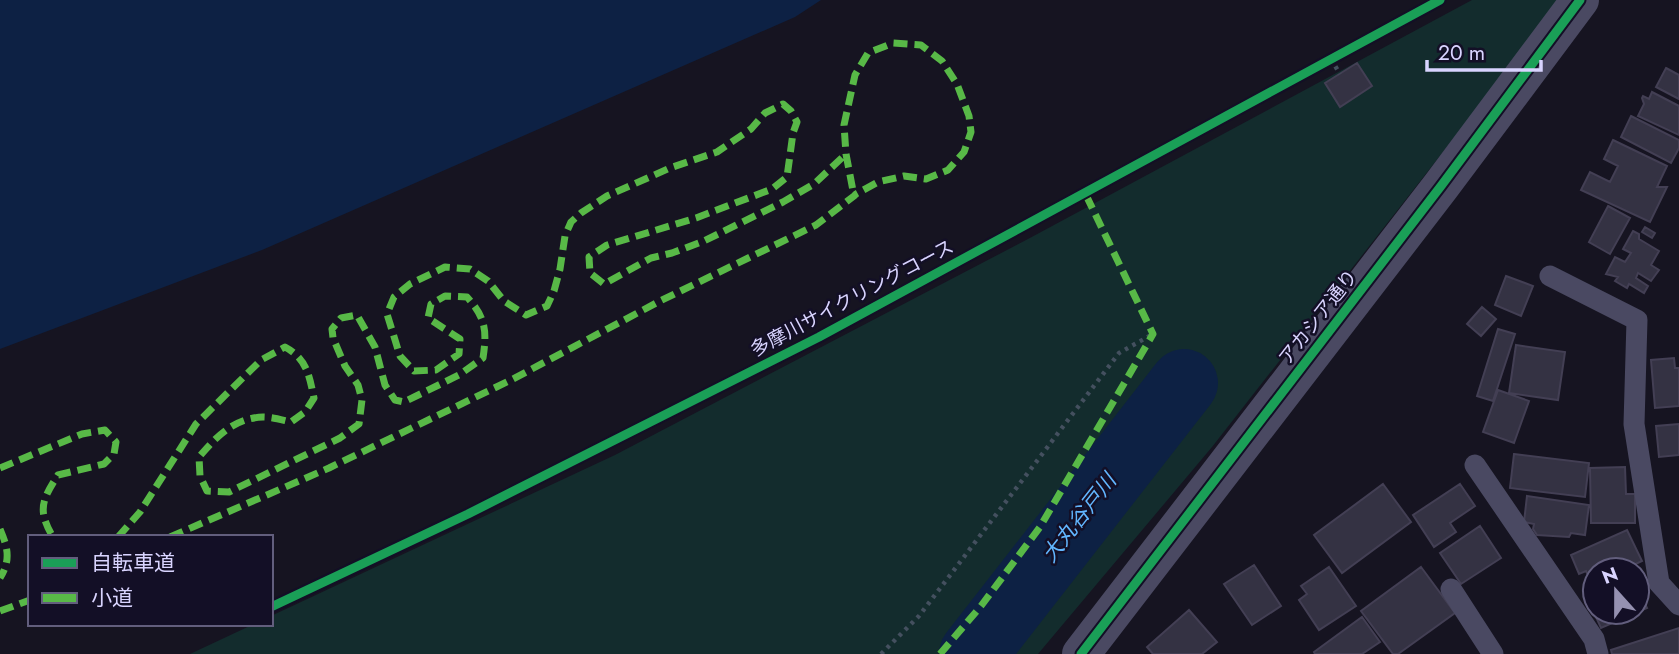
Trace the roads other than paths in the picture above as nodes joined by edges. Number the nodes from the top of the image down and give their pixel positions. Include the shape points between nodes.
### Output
1 (1580, 0) edge
2 (1550, 276) dead end
3 (1475, 465) dead end
4 (1451, 589) dead end
5 (1679, 605) edge
6 (1081, 654) edge
7 (1493, 654) edge
8 (1598, 654) edge

1 - 6 street, アカシア通り
2 - 5 lane via 1637,320 1634,424 1659,583
3 - 8 lane via 1594,639
4 - 7 lane

